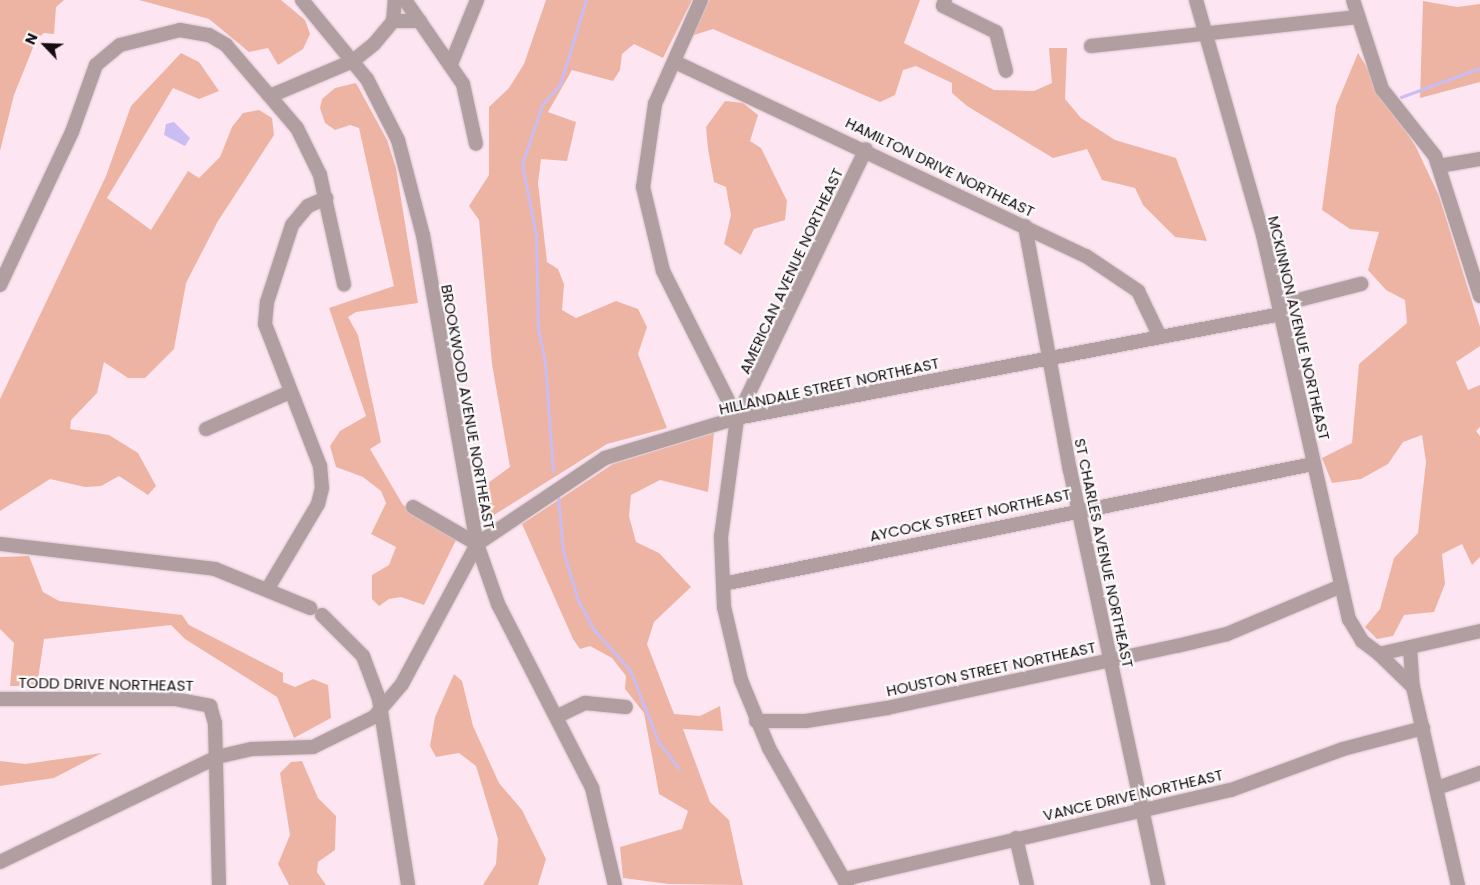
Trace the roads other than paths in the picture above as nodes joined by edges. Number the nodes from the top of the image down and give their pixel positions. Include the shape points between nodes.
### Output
1 (302, 0) edge
2 (395, 0) edge
3 (405, 0) edge
4 (477, 0) edge
5 (701, 0) edge
6 (945, 0) edge
7 (1196, 0) edge
8 (1353, 0) edge
9 (1357, 17) junction
10 (393, 21) junction
11 (420, 22) junction
12 (1206, 33) junction
13 (1091, 46) dead end
14 (352, 60) junction
15 (675, 62) junction
16 (451, 64) junction
17 (1006, 71) dead end
18 (270, 96) junction
19 (476, 144) dead end
20 (866, 149) junction
21 (1480, 159) edge
22 (1439, 166) junction
23 (326, 198) junction
24 (1025, 226) junction
25 (344, 284) dead end
26 (1361, 284) dead end
27 (0, 285) edge
28 (1480, 296) edge
29 (1280, 310) junction
30 (1160, 337) junction
31 (1049, 358) junction
32 (290, 392) junction
33 (737, 418) junction
34 (206, 429) dead end
35 (1313, 464) junction
36 (413, 507) dead end
37 (1078, 509) junction
38 (0, 544) edge
39 (477, 544) junction
40 (723, 584) junction
41 (1341, 586) junction
42 (267, 590) junction
43 (310, 608) dead end
44 (322, 615) dead end
45 (1480, 631) edge
46 (1410, 648) junction
47 (1380, 654) junction
48 (1110, 660) junction
49 (1413, 687) junction
50 (0, 699) edge
51 (626, 707) dead end
52 (382, 710) junction
53 (558, 716) junction
54 (756, 720) junction
55 (1423, 728) junction
56 (216, 757) junction
57 (1480, 773) edge
58 (1437, 788) junction
59 (1142, 810) junction
60 (1016, 838) junction
61 (0, 862) edge
62 (846, 882) edge
63 (219, 885) edge
64 (408, 885) edge
65 (615, 885) edge
66 (1027, 885) edge
67 (1158, 885) edge
68 (1458, 885) edge

1 - 14 street, BROOKWOOD AVENUE NORTHEAST
2 - 10 street
3 - 11 street
4 - 16 street
5 - 15 street
6 - 17 street via 943,6 996,32
7 - 12 street, MCKINNON AVENUE NORTHEAST
8 - 9 street
9 - 12 street
9 - 22 street via 1382,89 1426,141
10 - 11 street
10 - 14 street via 374,44
11 - 16 street
12 - 13 street
12 - 29 street, MCKINNON AVENUE NORTHEAST
14 - 18 street
14 - 39 street, BROOKWOOD AVENUE NORTHEAST via 367,79 398,140 414,188
15 - 20 street, HAMILTON DRIVE NORTHEAST
15 - 33 street via 662,86 648,136 644,201 663,271
16 - 19 street via 463,84
18 - 23 street via 314,159
18 - 27 street via 226,45 198,32 165,32 110,50 91,74 72,132
20 - 24 street, HAMILTON DRIVE NORTHEAST
20 - 33 street, AMERICAN AVENUE NORTHEAST
21 - 22 street
22 - 28 street
23 - 25 street
23 - 32 street via 308,206 292,226 267,302 265,324
24 - 30 street, HAMILTON DRIVE NORTHEAST via 1126,280 1144,299
24 - 31 street, ST CHARLES AVENUE NORTHEAST
26 - 29 street, HILLANDALE STREET NORTHEAST
29 - 30 street, HILLANDALE STREET NORTHEAST
29 - 35 street, MCKINNON AVENUE NORTHEAST
30 - 31 street, HILLANDALE STREET NORTHEAST
31 - 33 street, HILLANDALE STREET NORTHEAST
31 - 37 street, ST CHARLES AVENUE NORTHEAST
32 - 34 street
32 - 42 street via 320,466 322,488 318,504
33 - 39 street, HILLANDALE STREET NORTHEAST via 605,458
33 - 40 street, AMERICAN AVENUE NORTHEAST via 724,506
35 - 37 street, AYCOCK STREET NORTHEAST
35 - 41 street, MCKINNON AVENUE NORTHEAST
36 - 39 street
37 - 40 street, AYCOCK STREET NORTHEAST
37 - 48 street, ST CHARLES AVENUE NORTHEAST
38 - 42 street via 215,569
39 - 52 street, HILLANDALE STREET NORTHEAST via 402,684
39 - 53 street, BROOKWOOD AVENUE NORTHEAST via 498,604
40 - 54 street, AMERICAN AVENUE NORTHEAST via 730,642
41 - 47 street, MCKINNON AVENUE NORTHEAST via 1355,633
41 - 48 street, HOUSTON STREET NORTHEAST via 1227,634
42 - 43 street
44 - 52 street via 363,656
45 - 46 street
46 - 47 street
46 - 49 street
47 - 49 street, MCKINNON AVENUE NORTHEAST
48 - 54 street, HOUSTON STREET NORTHEAST via 887,708 806,721
48 - 59 street, ST CHARLES AVENUE NORTHEAST
49 - 55 street
50 - 56 street, TODD DRIVE NORTHEAST via 203,702 214,713
51 - 53 street via 585,703
52 - 56 street, HILLANDALE STREET NORTHEAST via 313,747 252,749
52 - 64 street
53 - 65 street, BROOKWOOD AVENUE NORTHEAST via 592,788
54 - 62 street, AMERICAN AVENUE NORTHEAST
55 - 58 street
55 - 59 street, VANCE DRIVE NORTHEAST via 1344,749 1262,782
56 - 61 street, HILLANDALE STREET NORTHEAST
56 - 63 street, TODD DRIVE NORTHEAST
57 - 58 street
58 - 68 street
59 - 60 street, VANCE DRIVE NORTHEAST
59 - 67 street, ST CHARLES AVENUE NORTHEAST
60 - 62 street, VANCE DRIVE NORTHEAST
60 - 66 street

